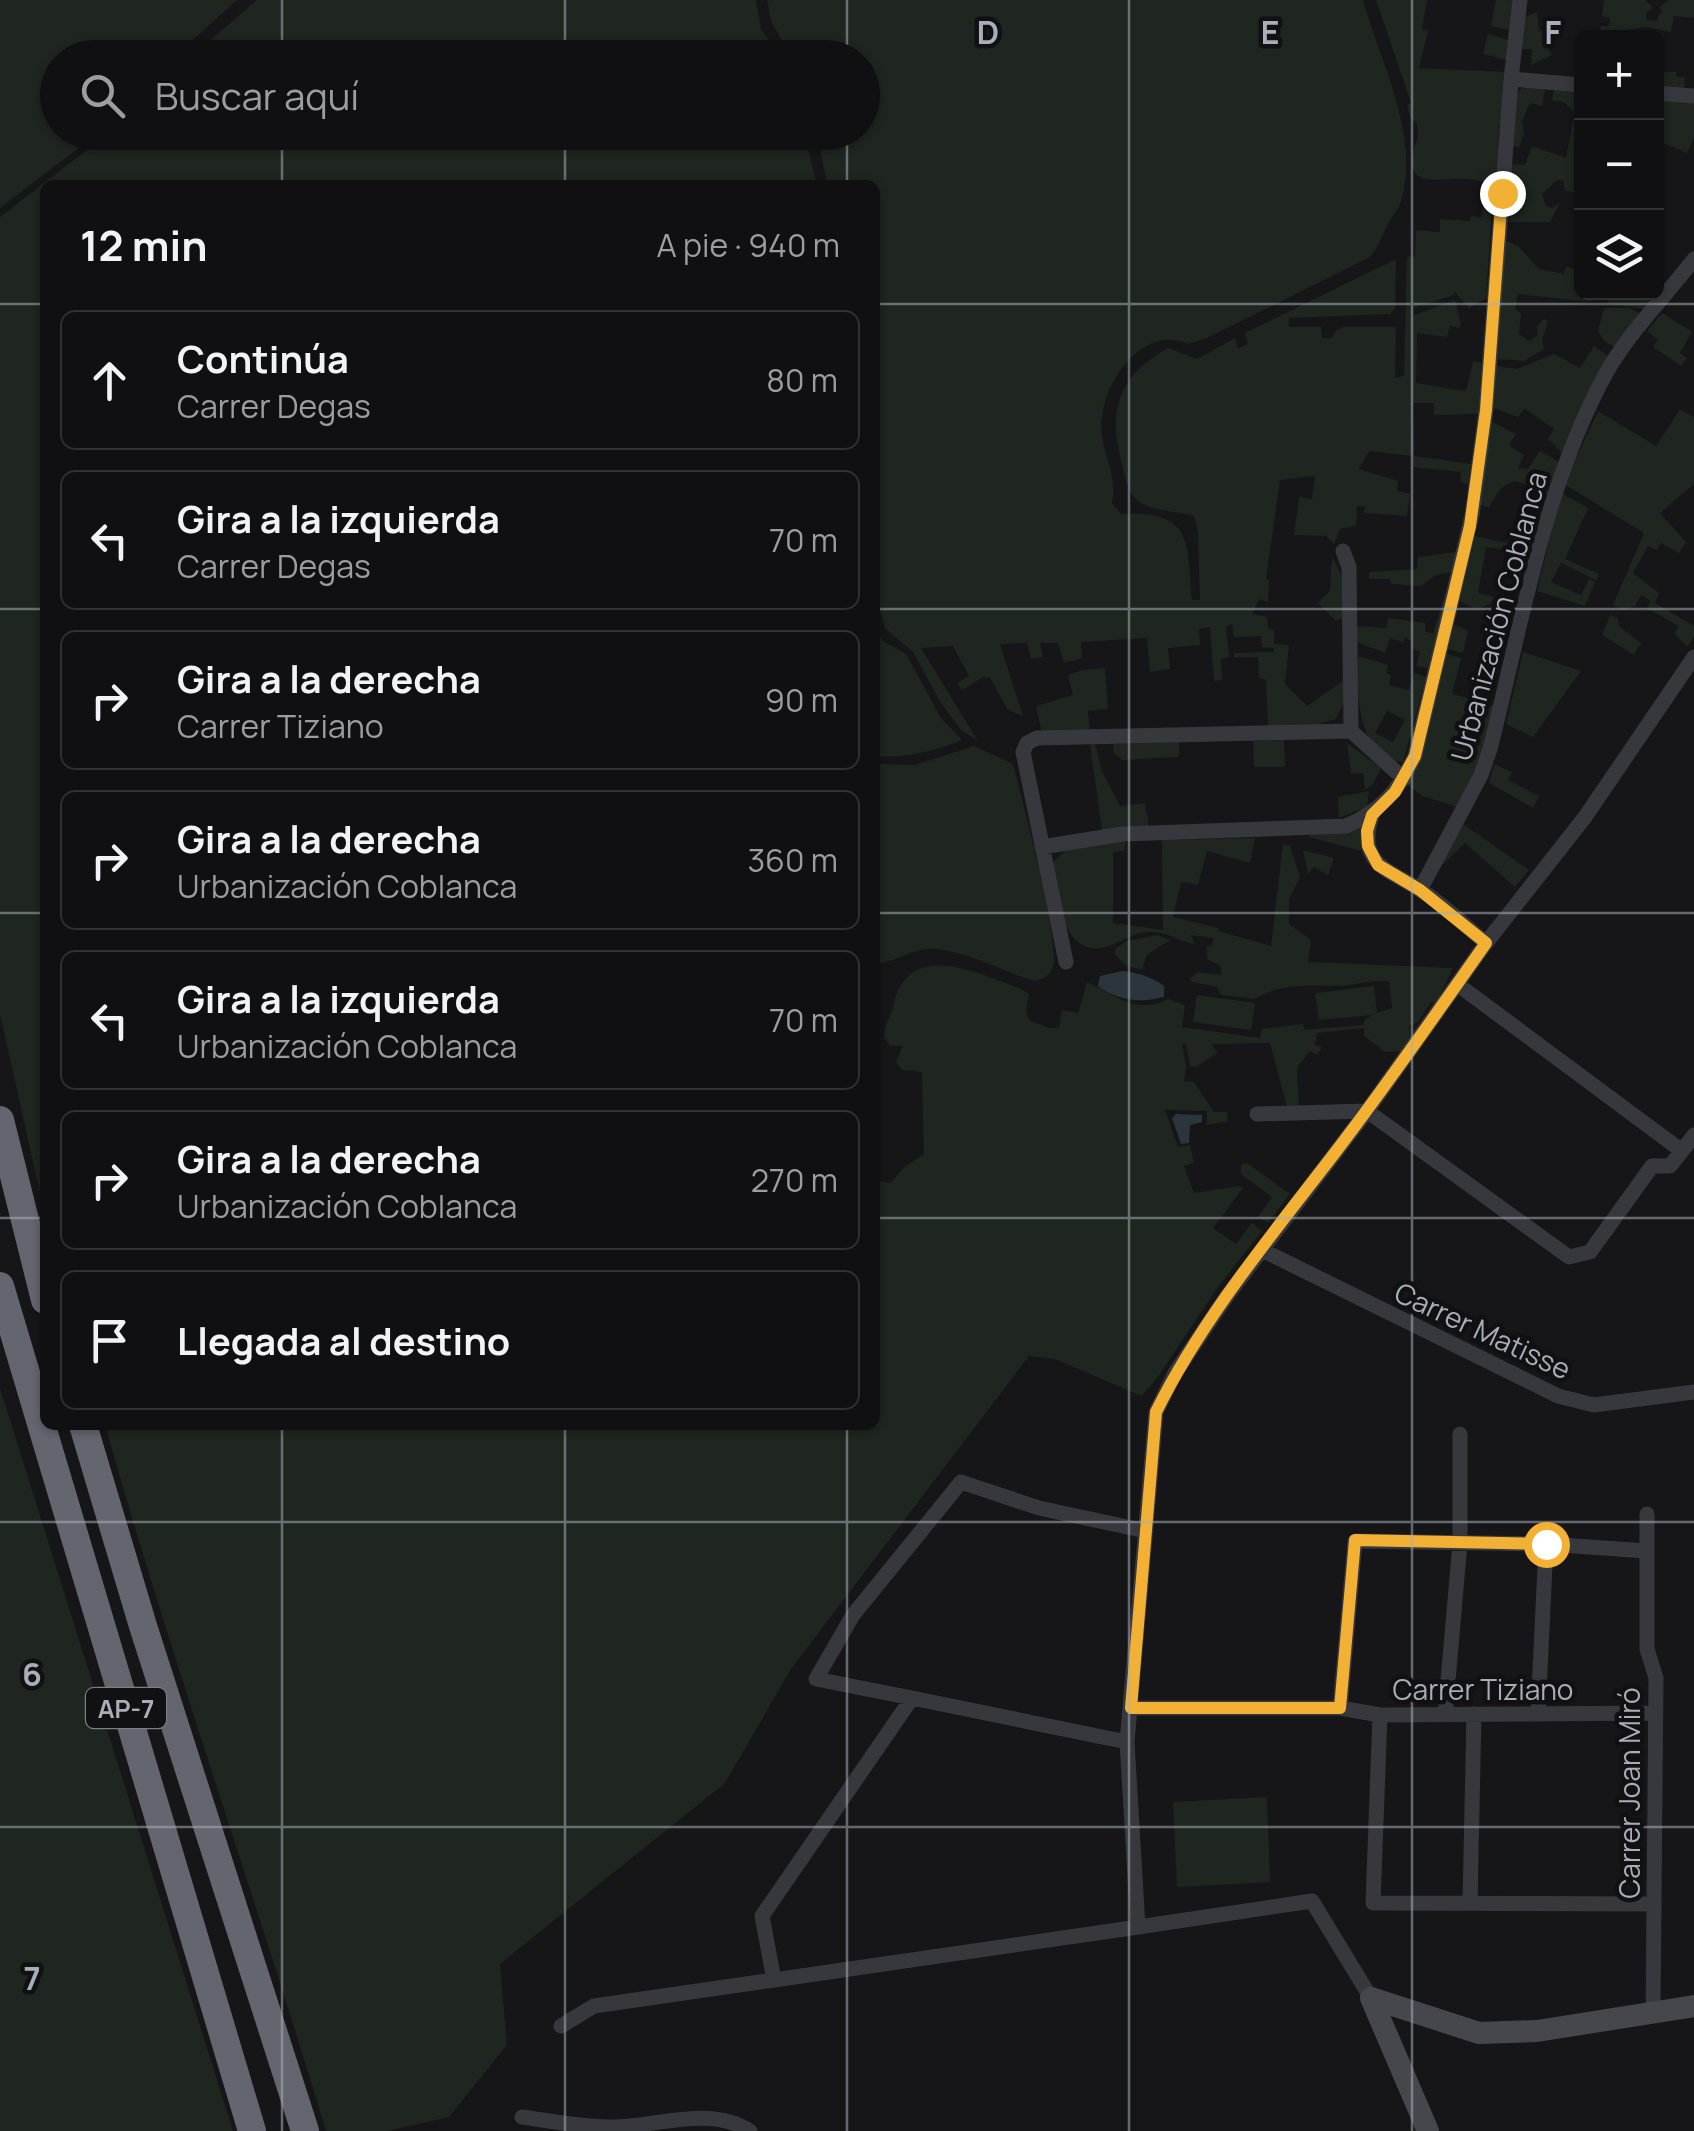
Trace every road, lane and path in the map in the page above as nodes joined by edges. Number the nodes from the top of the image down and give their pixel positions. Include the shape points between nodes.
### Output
1 (1520, 0) edge
2 (1510, 79) junction
3 (1574, 84) edge
4 (1664, 93) edge
5 (1694, 96) edge
6 (1694, 259) edge
7 (1343, 551) dead end
8 (1694, 656) edge
9 (1689, 675) edge
10 (1351, 731) junction
11 (1404, 780) junction
12 (1372, 815) junction
13 (1042, 848) junction
14 (1420, 890) junction
15 (1486, 943) junction
16 (1066, 962) dead end
17 (1457, 984) junction
18 (1367, 1111) junction
19 (1257, 1114) dead end
20 (0, 1120) edge
21 (1694, 1134) edge
22 (1682, 1151) junction
23 (1262, 1250) junction
24 (40, 1280) edge
25 (0, 1286) edge
26 (1694, 1392) edge
27 (40, 1420) edge
28 (43, 1430) edge
29 (84, 1430) edge
30 (1460, 1434) dead end
31 (1647, 1514) dead end
32 (1146, 1531) junction
33 (1460, 1543) junction
34 (1546, 1544) junction
35 (1647, 1551) junction
36 (912, 1698) junction
37 (1131, 1708) junction
38 (1340, 1708) junction
39 (1656, 1713) junction
40 (1474, 1714) junction
41 (1538, 1714) junction
42 (1445, 1715) junction
43 (1380, 1716) junction
44 (1128, 1742) junction
45 (1470, 1903) junction
46 (1654, 1904) junction
47 (1138, 1926) junction
48 (774, 1980) junction
49 (1371, 1998) junction
50 (1694, 2006) edge
51 (1653, 2015) junction
52 (561, 2026) dead end
53 (522, 2117) dead end
54 (252, 2131) edge
55 (304, 2131) edge
56 (750, 2131) edge
57 (1428, 2131) edge

1 - 2 street, Urbanización Coblanca
2 - 3 street
2 - 11 street, Urbanización Coblanca via 1472,515
4 - 5 street
6 - 14 street, Urbanización Coblanca via 1606,374 1568,460 1481,776
7 - 10 street
8 - 9 street
9 - 15 street
10 - 11 street
10 - 13 street via 1037,738 1023,752
11 - 12 street, Urbanización Coblanca
12 - 13 street via 1346,826 1122,834
12 - 14 street via 1368,846 1378,865
13 - 16 street
14 - 15 street
15 - 17 street
17 - 18 street
17 - 22 street
18 - 19 street
18 - 22 street via 1568,1256 1590,1252 1652,1166 1670,1166
18 - 23 street
20 - 24 highway
21 - 22 street
23 - 26 street, Carrer Matisse via 1558,1396 1594,1404
23 - 32 street via 1175,1373 1156,1412
25 - 27 highway, AP-7
28 - 54 highway, AP-7
29 - 55 highway, AP-7
30 - 33 street
31 - 35 street, Carrer Joan Miró
32 - 36 street via 1039,1508 961,1482 852,1615 816,1680
32 - 37 street
33 - 34 street
33 - 38 street via 1355,1540
33 - 42 street
34 - 35 street
34 - 41 street
35 - 39 street, Carrer Joan Miró via 1647,1649
36 - 44 street
36 - 48 street via 762,1916
37 - 38 street, Carrer Tiziano
37 - 44 street
38 - 43 street, Carrer Tiziano
39 - 41 street, Carrer Tiziano
39 - 46 street, Carrer Joan Miró
40 - 41 street, Carrer Tiziano
40 - 42 street, Carrer Tiziano
40 - 45 street
42 - 43 street, Carrer Tiziano
43 - 45 street via 1373,1902
44 - 47 street
45 - 46 street
46 - 51 street, Carrer Joan Miró
47 - 48 street
47 - 49 street via 1312,1902
48 - 52 street via 594,2006
49 - 51 street via 1480,2033
49 - 57 street
50 - 51 street
53 - 56 street via 612,2128 722,2120

